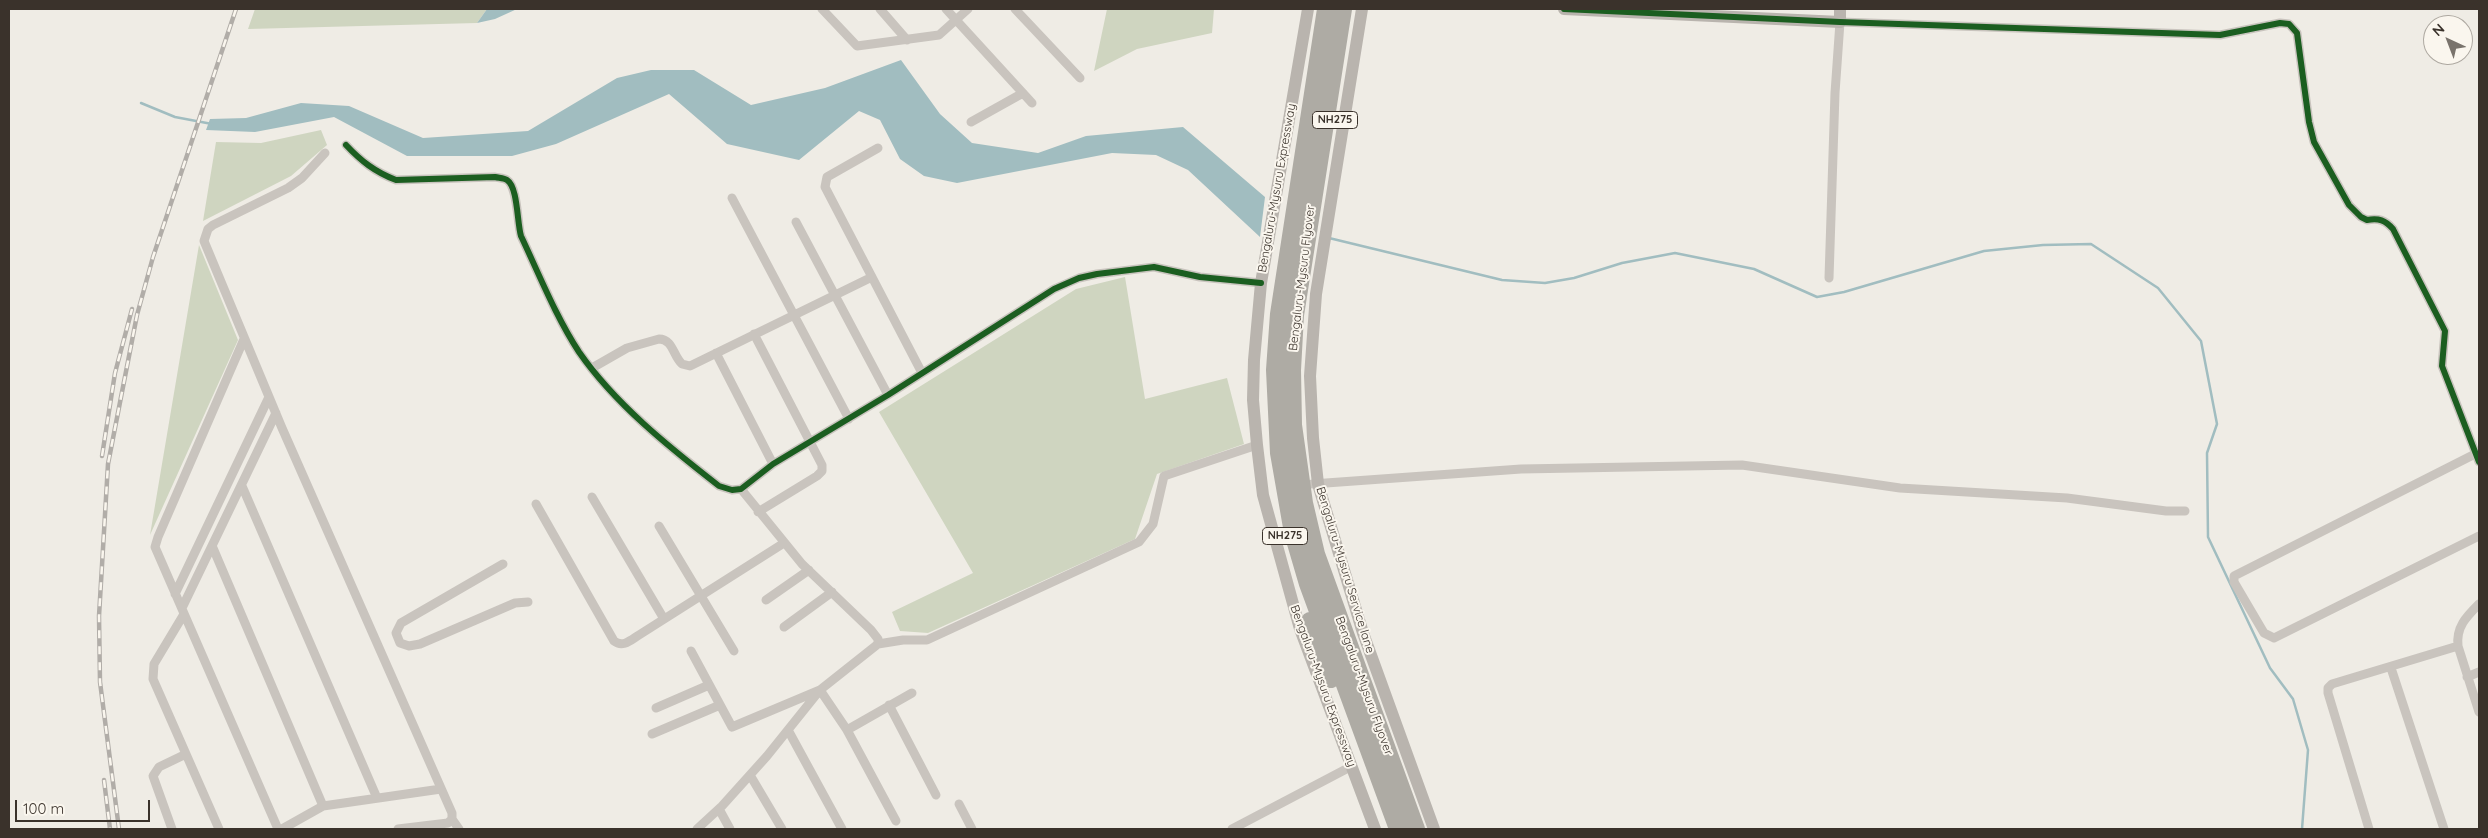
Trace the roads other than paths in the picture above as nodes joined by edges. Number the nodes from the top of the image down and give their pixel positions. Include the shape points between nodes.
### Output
1 (822, 9) edge
2 (880, 9) edge
3 (946, 9) edge
4 (968, 9) edge
5 (1015, 9) edge
6 (1308, 9) edge
7 (1316, 9) edge
8 (1326, 9) edge
9 (1343, 9) edge
10 (1352, 9) edge
11 (1362, 9) edge
12 (1564, 9) edge
13 (1840, 9) edge
14 (956, 20) junction
15 (1840, 22) junction
16 (907, 40) junction
17 (1080, 78) dead end
18 (1023, 94) junction
19 (1032, 103) dead end
20 (971, 122) dead end
21 (346, 145) dead end
22 (878, 148) dead end
23 (325, 153) dead end
24 (732, 198) dead end
25 (1280, 221) junction
26 (796, 222) dead end
27 (1322, 236) junction
28 (872, 277) junction
29 (1829, 278) dead end
30 (1261, 283) junction
31 (835, 295) junction
32 (794, 315) junction
33 (754, 334) junction
34 (244, 339) junction
35 (716, 353) junction
36 (592, 368) junction
37 (922, 373) junction
38 (888, 395) junction
39 (269, 397) junction
40 (276, 413) junction
41 (849, 419) junction
42 (810, 442) junction
43 (1257, 445) junction
44 (2477, 458) edge
45 (773, 464) junction
46 (1314, 484) junction
47 (242, 486) junction
48 (741, 489) junction
49 (592, 497) dead end
50 (536, 504) dead end
51 (2185, 511) dead end
52 (758, 512) junction
53 (659, 526) dead end
54 (2479, 536) edge
55 (784, 543) junction
56 (213, 548) junction
57 (503, 564) dead end
58 (809, 570) junction
59 (832, 592) junction
60 (175, 594) junction
61 (701, 596) junction
62 (766, 600) dead end
63 (528, 602) dead end
64 (2479, 604) edge
65 (183, 611) junction
66 (664, 619) junction
67 (784, 627) dead end
68 (878, 644) junction
69 (2458, 646) junction
70 (690, 651) dead end
71 (734, 651) dead end
72 (2391, 668) junction
73 (2479, 672) edge
74 (2467, 678) junction
75 (709, 685) junction
76 (820, 690) junction
77 (912, 693) dead end
78 (720, 705) junction
79 (890, 705) junction
80 (656, 708) dead end
81 (2479, 712) edge
82 (788, 730) junction
83 (847, 730) junction
84 (652, 734) dead end
85 (186, 754) junction
86 (1352, 766) junction
87 (750, 775) junction
88 (442, 789) junction
89 (936, 794) dead end
90 (377, 798) junction
91 (959, 804) dead end
92 (323, 806) junction
93 (719, 809) junction
94 (452, 820) junction
95 (896, 821) dead end
96 (172, 829) edge
97 (219, 829) edge
98 (278, 829) edge
99 (282, 829) edge
100 (399, 829) edge
101 (459, 829) edge
102 (697, 829) edge
103 (730, 829) edge
104 (782, 829) edge
105 (842, 829) edge
106 (972, 829) edge
107 (1232, 829) edge
108 (1375, 829) edge
109 (1387, 829) edge
110 (1398, 829) edge
111 (1416, 829) edge
112 (1425, 829) edge
113 (1434, 829) edge
114 (2369, 829) edge
115 (2444, 829) edge

1 - 16 street via 857,46
2 - 16 street
3 - 14 street
4 - 14 street
5 - 17 street
6 - 25 street, Bengaluru-Mysuru Expressway / NH275
7 - 25 highway, Bengaluru-Mysuru Expressway / NH275
8 - 25 highway, Bengaluru-Mysuru Expressway / NH275
9 - 111 highway, Bengaluru-Mysuru Flyover / NH275 via 1295,315 1292,370 1295,442 1316,554
10 - 27 highway, NH275
11 - 27 street, NH275
12 - 15 street
13 - 15 street
14 - 16 street via 940,35
14 - 18 street
15 - 29 street
15 - 44 street via 2220,35 2289,24 2297,33 2314,142 2355,212 2367,220 2387,221 2394,229 2446,331 2442,366
18 - 19 street
18 - 20 street
21 - 36 street via 363,163 396,180 506,179 514,187 521,236 572,338
22 - 28 street via 828,176 824,182
23 - 34 street via 288,188 214,225 205,234 206,249
24 - 32 street
25 - 30 street, Bengaluru-Mysuru Expressway / NH275
25 - 109 highway, Bengaluru-Mysuru Expressway / NH275 via 1271,281 1264,389 1266,443 1292,565
25 - 110 highway, Bengaluru-Mysuru Flyover / NH275 via 1275,398 1283,480 1293,533 1308,584
26 - 31 street
27 - 46 highway, NH275 via 1301,361 1302,418
28 - 31 street
28 - 37 street
30 - 37 street via 1200,277 1154,266 1079,278 1054,289
30 - 43 street, Bengaluru-Mysuru Expressway / NH275 via 1253,400
31 - 32 street
31 - 38 street
32 - 33 street
32 - 41 street
33 - 35 street
33 - 42 street
34 - 39 street
34 - 60 street via 156,542 156,551
35 - 36 street via 685,366 678,361 670,344 659,339 627,348
35 - 45 street
36 - 48 street via 606,387 707,477 719,486
37 - 38 street
38 - 41 street
39 - 40 street
39 - 60 street
40 - 47 street
40 - 88 street
41 - 42 street
42 - 45 street
42 - 52 street via 822,471
43 - 68 street via 1164,476 1153,524 1139,542 926,640
43 - 86 street, Bengaluru-Mysuru Expressway / NH275 via 1263,495 1300,629
44 - 54 street via 2234,576 2234,582 2264,633 2274,638
45 - 48 street
46 - 51 street via 1521,469 1742,465 1900,488 2066,498
46 - 112 highway, NH275 via 1331,564
46 - 113 street, Bengaluru-Mysuru Service lane / NH275 via 1363,633
47 - 56 street
47 - 90 street
48 - 52 street
49 - 66 street
50 - 66 street via 614,641 623,645
52 - 55 street
53 - 61 street
55 - 58 street
55 - 61 street
56 - 65 street
56 - 92 street
57 - 63 street via 401,622 396,633 400,643 409,646 420,644 515,603
58 - 59 street
58 - 62 street
59 - 67 street
59 - 68 street via 871,630
60 - 65 street
61 - 66 street
61 - 71 street
64 - 69 street via 2460,627
65 - 85 street via 152,671
65 - 98 street
68 - 76 street
69 - 72 street
69 - 74 street
70 - 75 street
72 - 114 street via 2332,684 2328,688
72 - 115 street
73 - 74 street
74 - 81 street
75 - 78 street
75 - 80 street
76 - 78 street via 732,727
76 - 82 street
76 - 83 street
77 - 79 street
78 - 84 street
79 - 83 street
79 - 89 street
82 - 87 street
82 - 105 street
83 - 95 street
85 - 96 street via 159,767 153,776
85 - 97 street
86 - 107 street
86 - 108 street, Bengaluru-Mysuru Expressway / NH275
87 - 93 street
87 - 104 street
88 - 90 street
88 - 94 street
90 - 92 street
91 - 106 street
92 - 99 street
93 - 102 street
93 - 103 street
94 - 100 street
94 - 101 street

